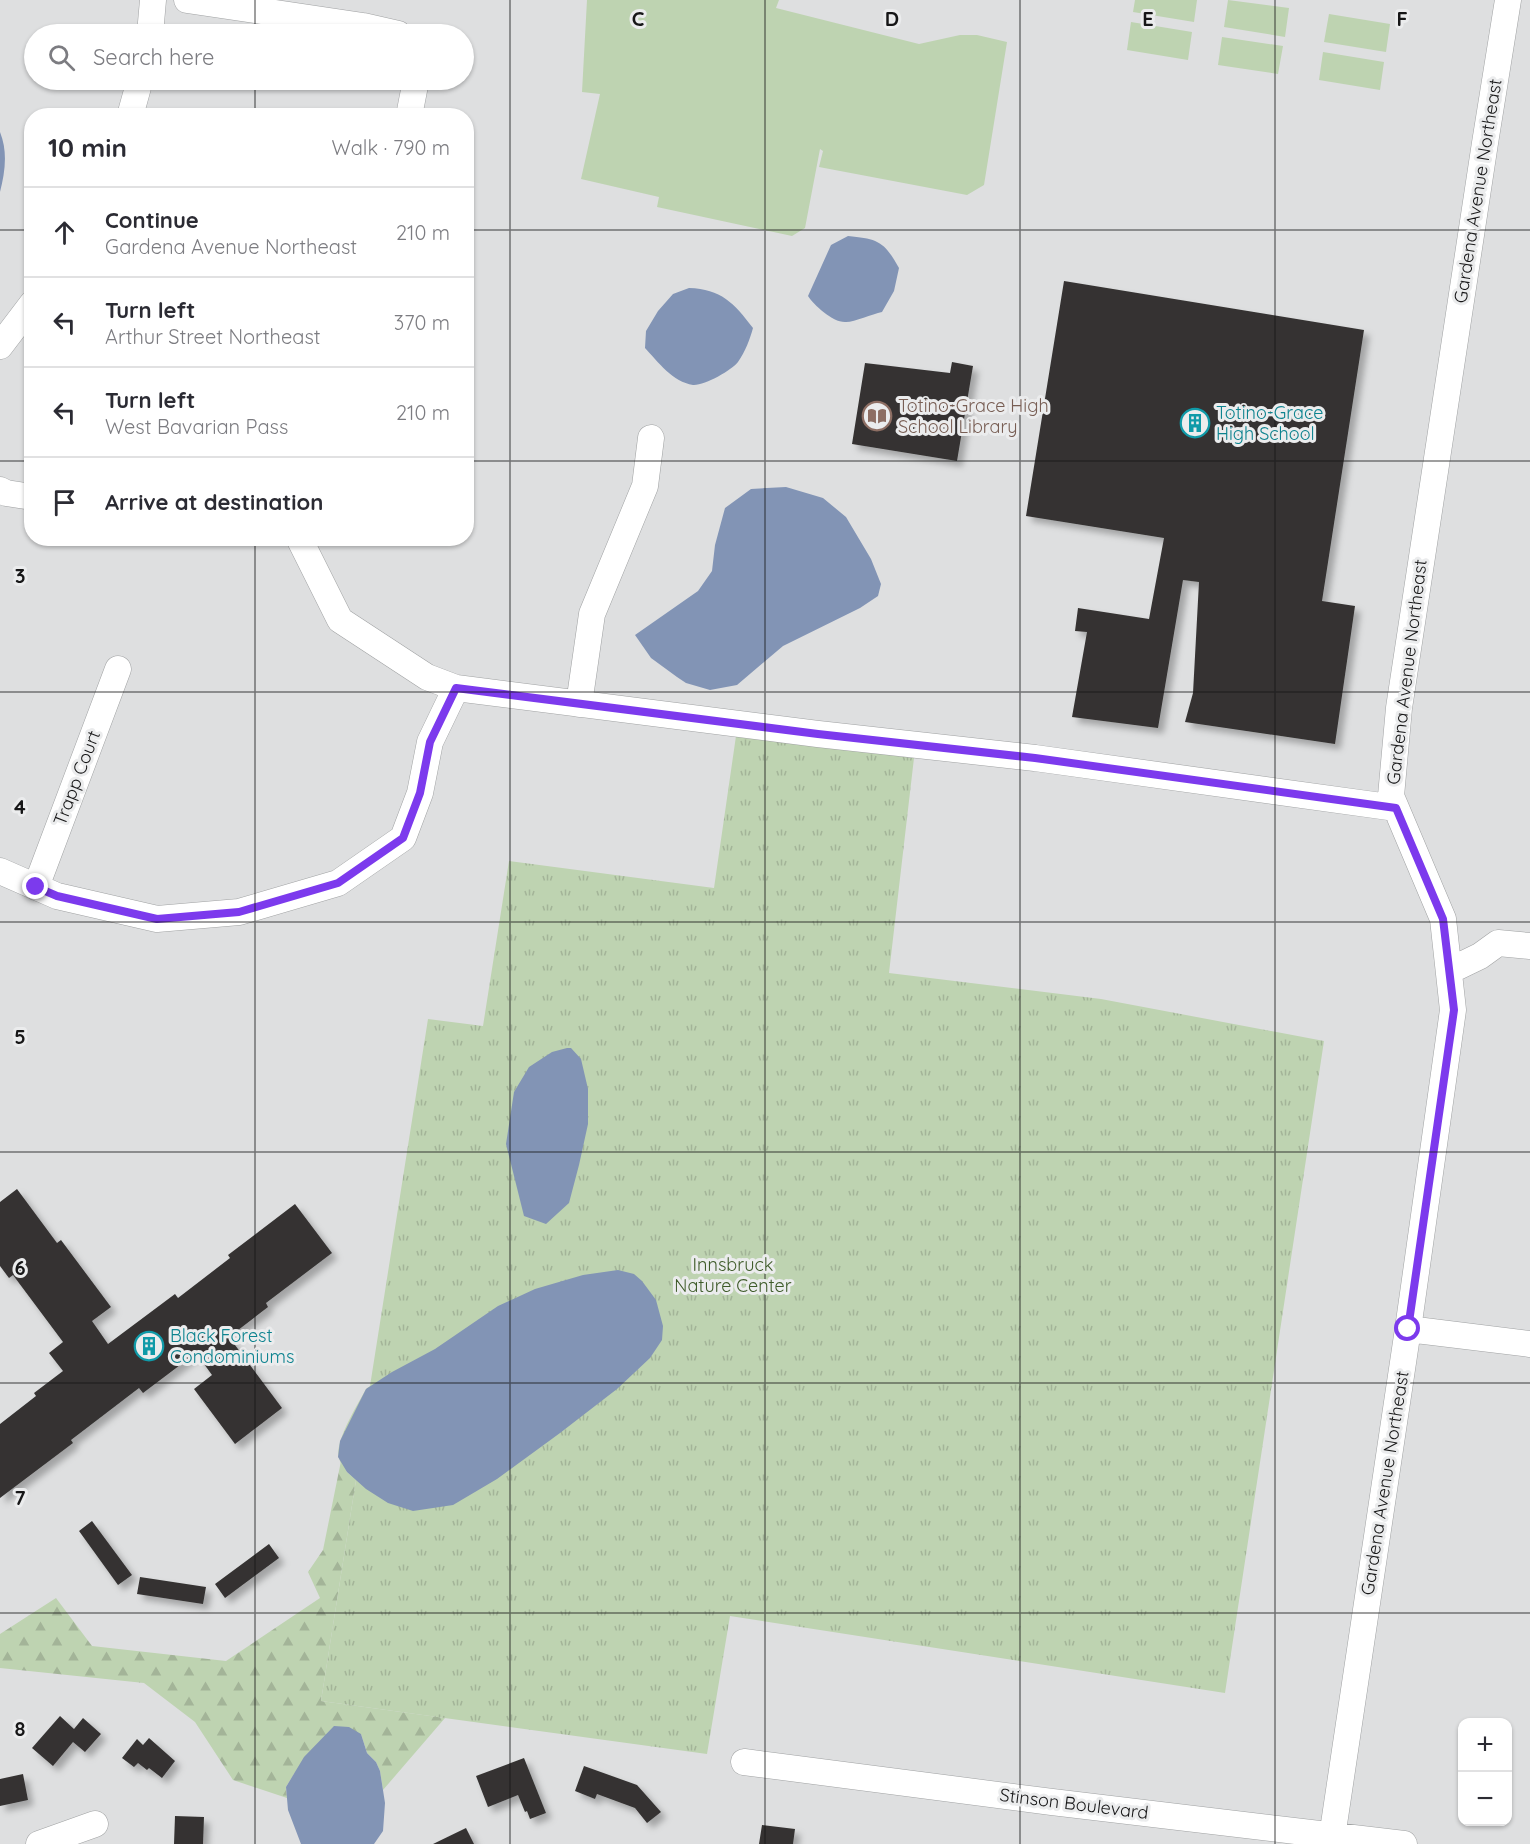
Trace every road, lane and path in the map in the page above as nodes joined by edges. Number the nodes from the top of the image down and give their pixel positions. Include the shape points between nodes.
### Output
1 (153, 0) edge
2 (186, 0) edge
3 (1508, 0) edge
4 (151, 24) edge
5 (349, 24) edge
6 (137, 90) edge
7 (414, 90) edge
8 (132, 108) edge
9 (411, 108) edge
10 (24, 314) edge
11 (0, 346) edge
12 (651, 438) dead end
13 (0, 490) edge
14 (24, 496) edge
15 (302, 546) edge
16 (118, 669) dead end
17 (456, 688) junction
18 (579, 704) junction
19 (1396, 808) junction
20 (0, 871) edge
21 (36, 887) junction
22 (1530, 946) edge
23 (1449, 971) junction
24 (1408, 1329) junction
25 (1530, 1344) edge
26 (744, 1762) dead end
27 (95, 1824) dead end
28 (1331, 1839) edge
29 (39, 1844) edge
30 (1404, 1844) edge

1 - 4 street
2 - 5 street
3 - 19 street, Gardena Avenue Northeast via 1399,708 1392,796
6 - 8 street
7 - 9 street
10 - 11 street
12 - 18 street via 645,486 592,614
13 - 14 street
15 - 17 street via 340,620 428,677
16 - 21 street, Trapp Court
17 - 18 street
17 - 21 street via 430,742 420,793 403,838 338,883 239,912 157,919 57,896
18 - 19 street via 1035,758
19 - 23 street, Gardena Avenue Northeast via 1443,919
20 - 21 street
22 - 23 street via 1498,943
23 - 24 street, Gardena Avenue Northeast via 1454,1010
24 - 25 street
24 - 28 street, Gardena Avenue Northeast
26 - 28 street, Stinson Boulevard
27 - 29 street
28 - 30 street, Stinson Boulevard

